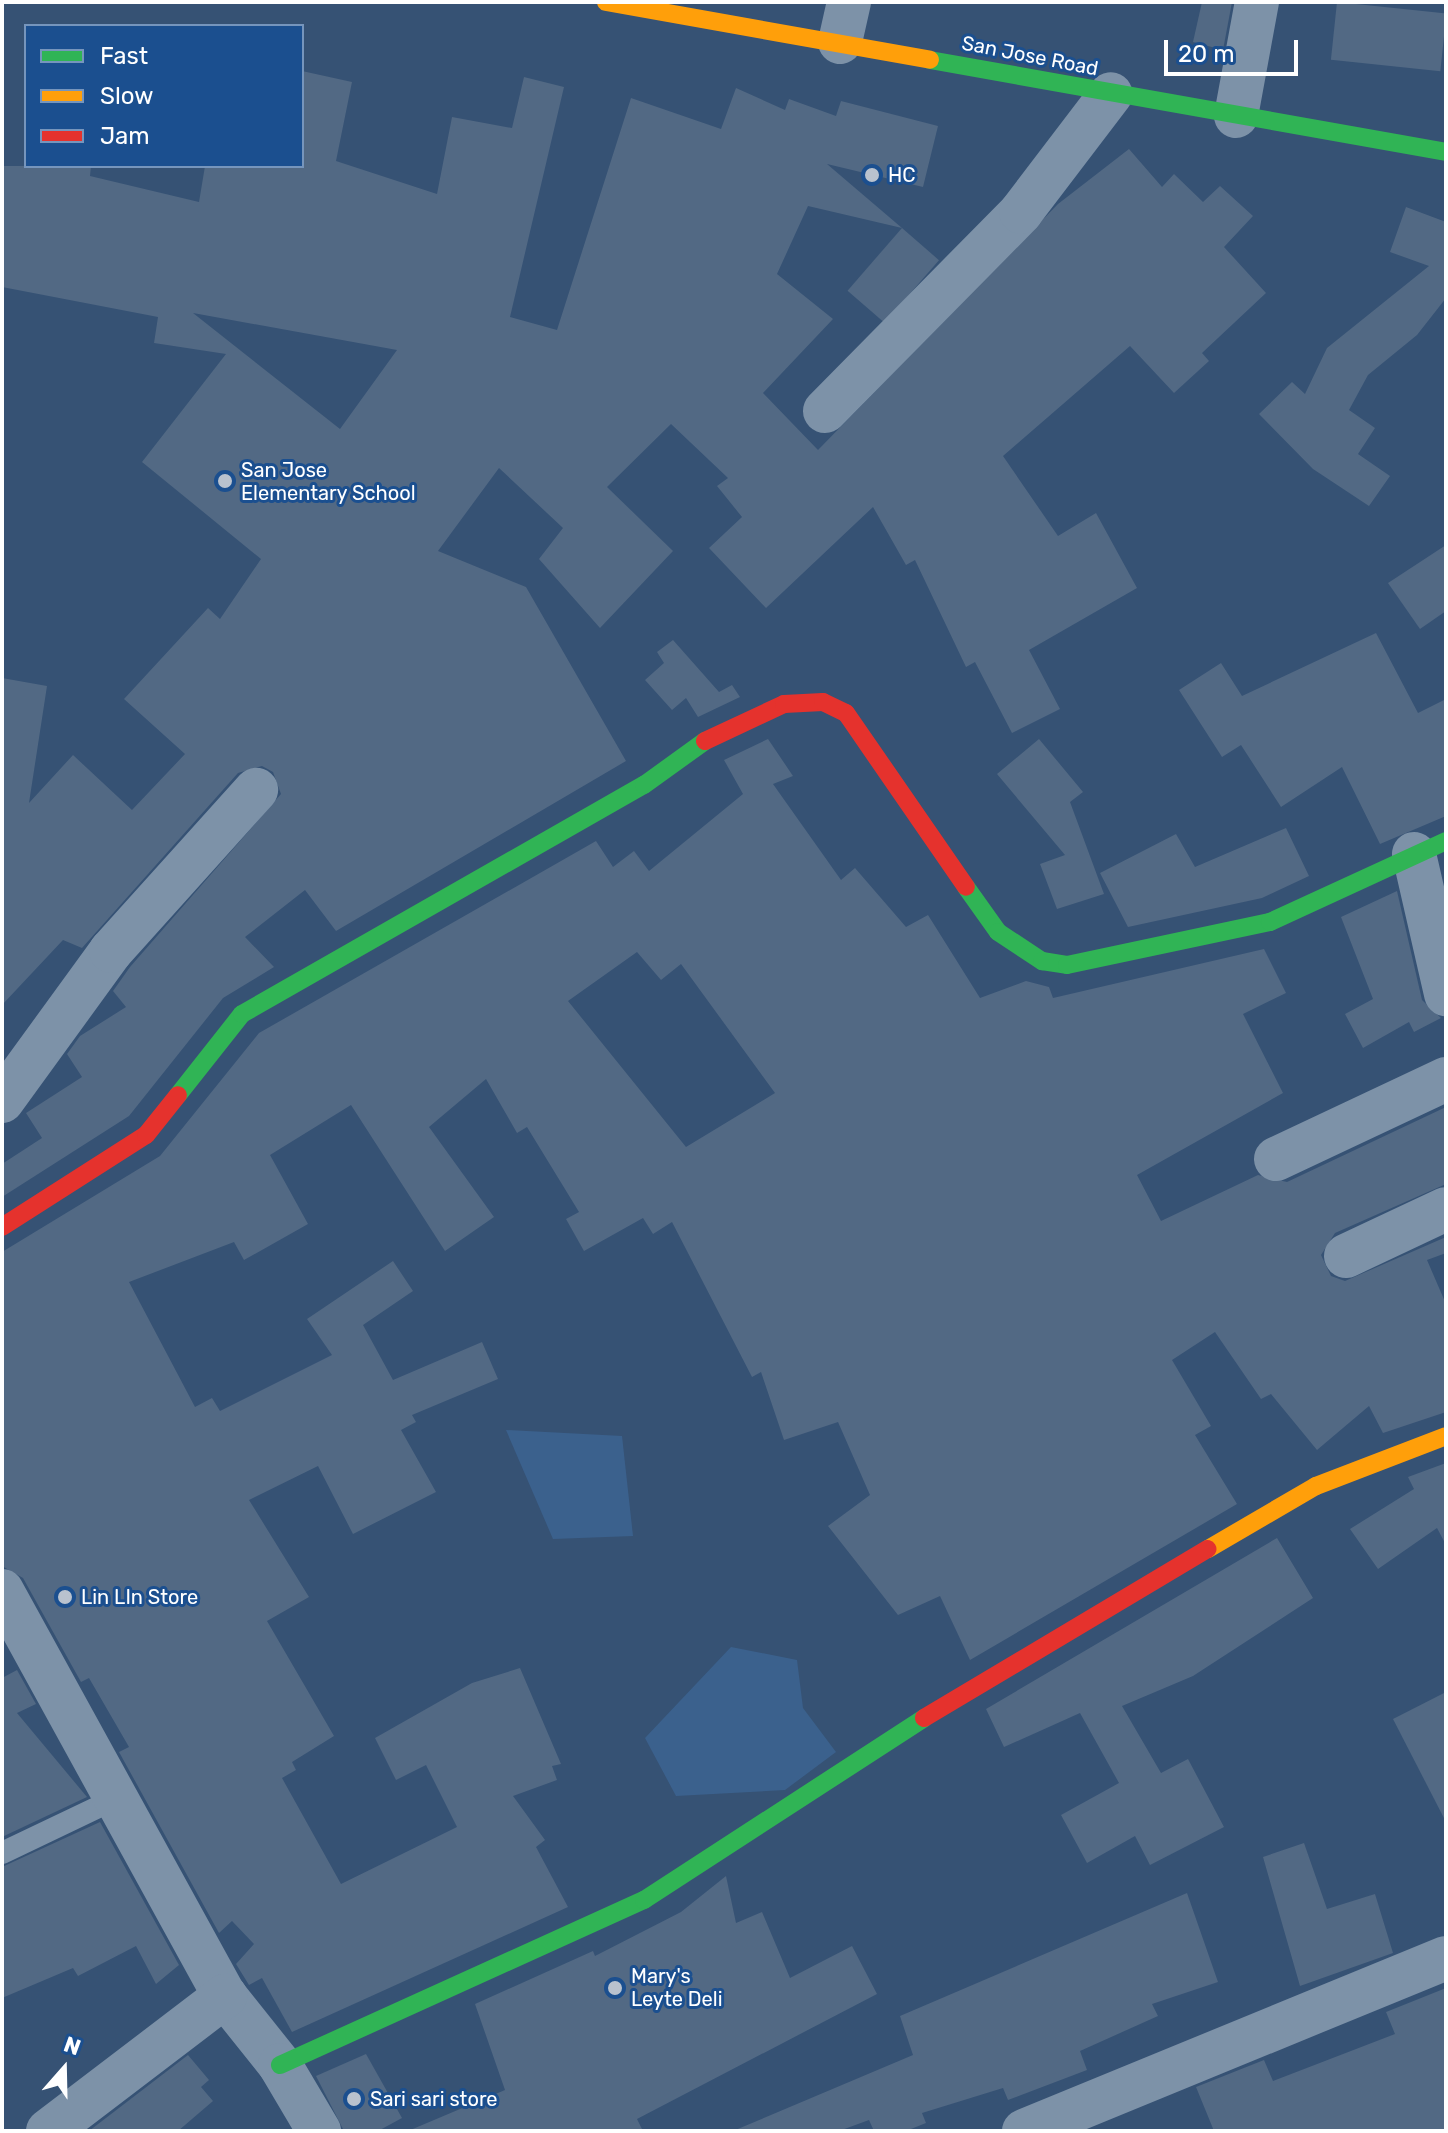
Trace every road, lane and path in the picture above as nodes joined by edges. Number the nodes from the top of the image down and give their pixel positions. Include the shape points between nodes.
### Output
1 (606, 2) edge
2 (1257, 2) edge
3 (845, 22) edge
4 (1111, 94) junction
5 (1236, 116) junction
6 (1446, 152) edge
7 (825, 411) dead end
8 (256, 790) dead end
9 (1430, 847) edge
10 (1446, 994) edge
11 (1446, 1079) edge
12 (2, 1101) edge
13 (1276, 1159) dead end
14 (1446, 1209) edge
15 (2, 1227) edge
16 (1346, 1256) dead end
17 (1446, 1436) edge
18 (2, 1591) edge
19 (115, 1799) junction
20 (2, 1853) edge
21 (1446, 1958) edge
22 (225, 1996) junction
23 (280, 2065) junction
24 (48, 2131) edge
25 (319, 2131) edge
26 (1024, 2131) edge

1 - 3 street, San Jose Road
2 - 5 street
3 - 4 street, San Jose Road
4 - 5 street, San Jose Road
4 - 7 street via 1012,223
5 - 6 street, San Jose Road
8 - 12 street via 111,951
9 - 10 street
9 - 15 street via 1270,922 1067,965 1042,961 1022,955 998,932 846,713 823,702 784,704 700,744 644,785 242,1014 146,1135
11 - 13 street
14 - 16 street
17 - 23 street via 1316,1486 948,1702 644,1900
18 - 19 street
19 - 20 lane
19 - 22 street
21 - 26 street
22 - 23 street
22 - 24 street
23 - 25 street

